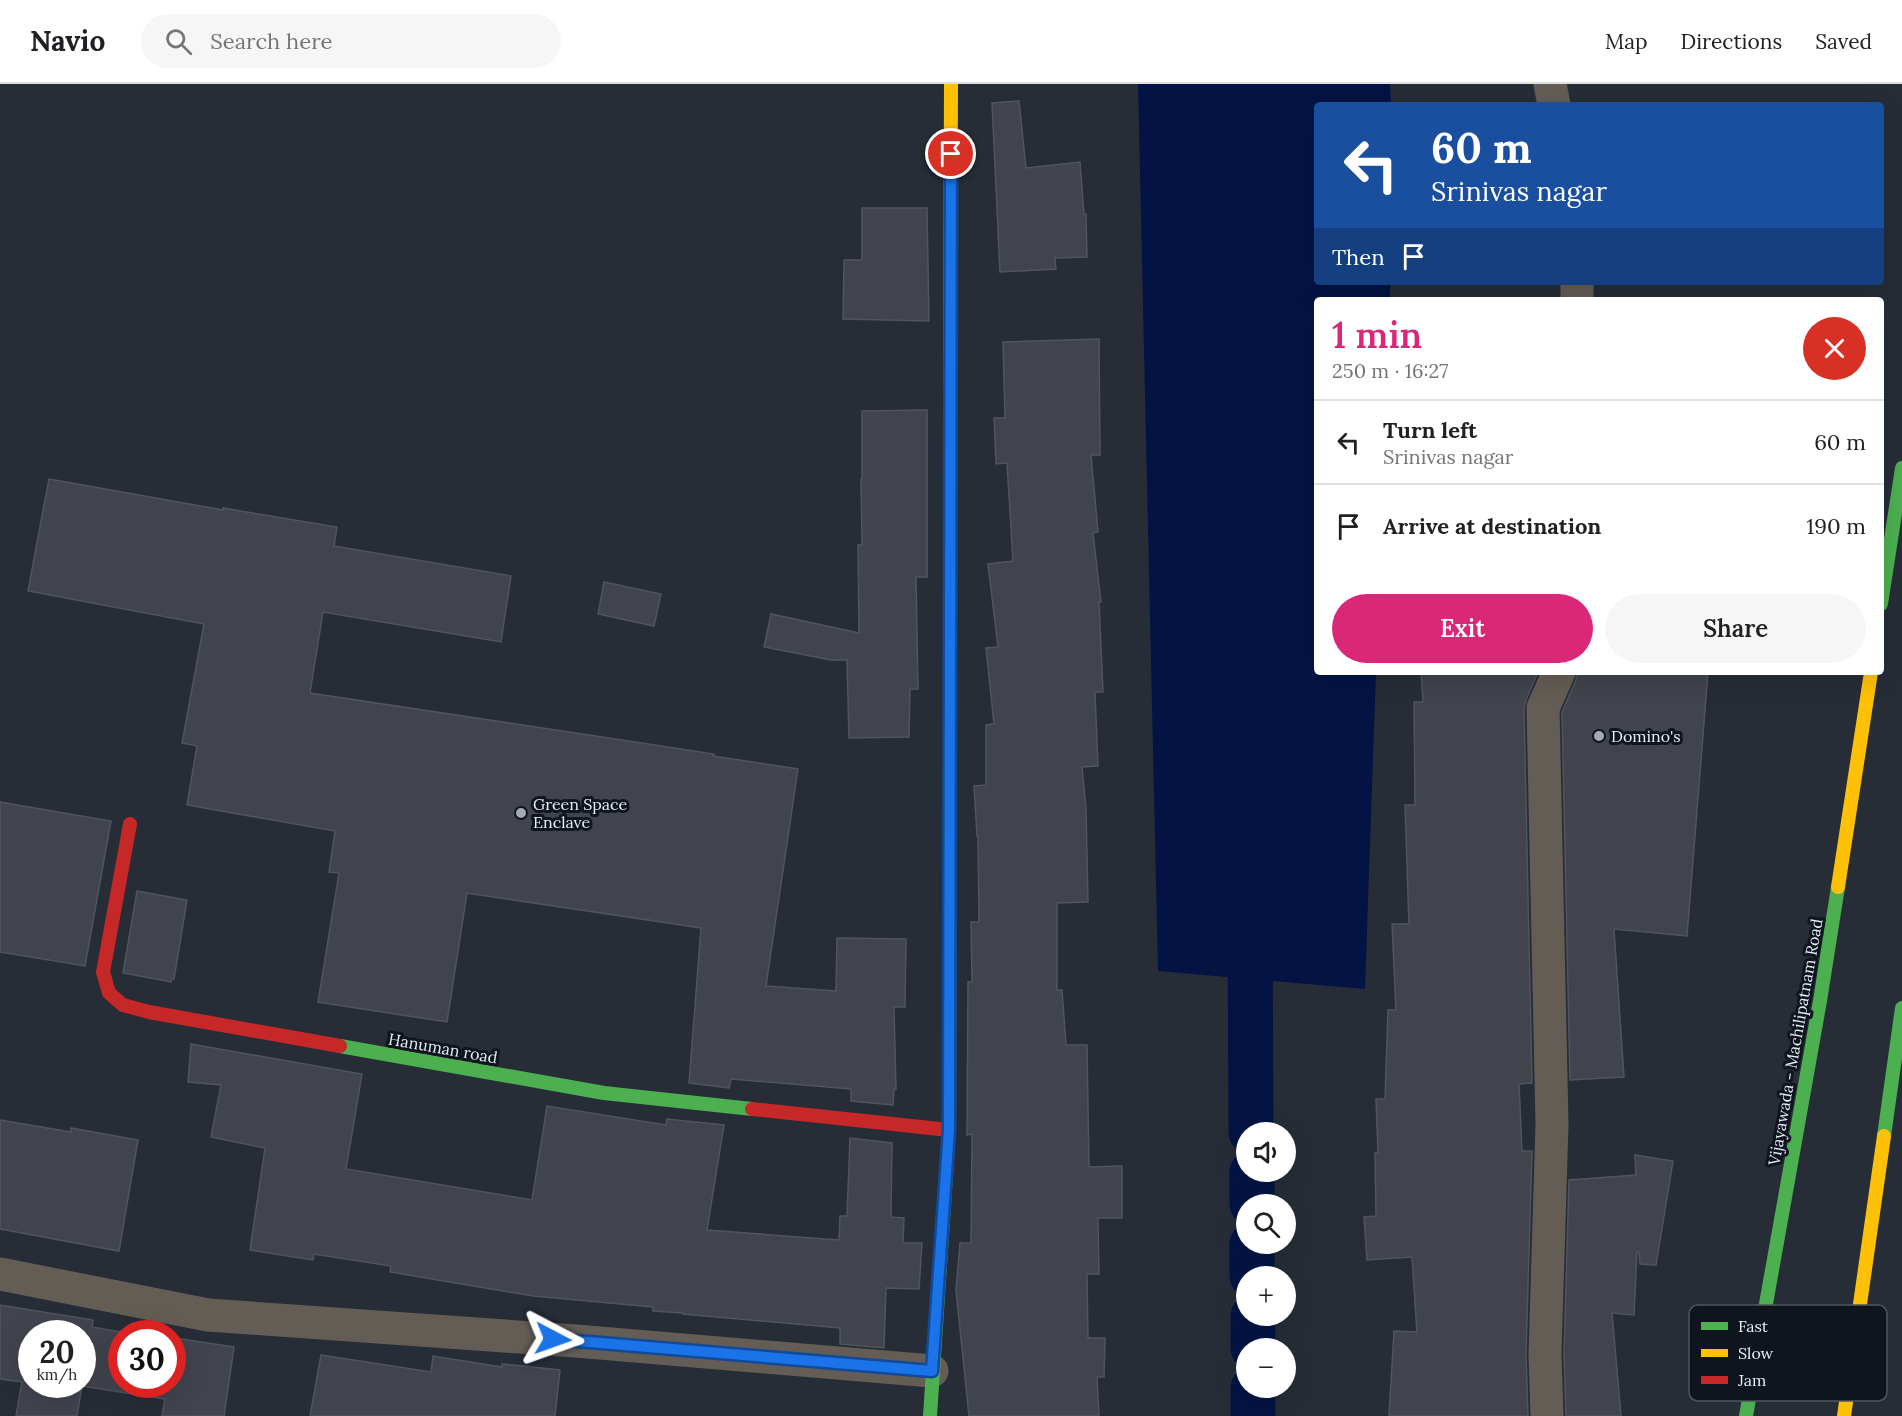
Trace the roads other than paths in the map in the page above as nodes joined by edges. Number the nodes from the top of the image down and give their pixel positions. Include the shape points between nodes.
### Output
1 (951, 84) edge
2 (1550, 84) edge
3 (1553, 102) edge
4 (1902, 468) edge
5 (1884, 585) edge
6 (1558, 675) edge
7 (1870, 675) edge
8 (130, 824) dead end
9 (1902, 1008) edge
10 (949, 1130) junction
11 (0, 1274) edge
12 (1766, 1305) edge
13 (1860, 1305) edge
14 (932, 1371) junction
15 (1749, 1401) edge
16 (1846, 1401) edge
17 (930, 1416) edge
18 (1547, 1416) edge
19 (1746, 1416) edge
20 (1844, 1416) edge

1 - 10 main road
2 - 3 street
4 - 5 main road
6 - 18 street via 1543,708 1552,1124 1545,1354
7 - 12 main road, Vijayawada - Machilipatnam Road via 1820,1001
8 - 10 main road, Hanuman road via 103,972 109,993 123,1005 603,1093
9 - 13 main road
10 - 14 main road
11 - 14 street via 208,1315
14 - 17 main road
15 - 19 main road, Vijayawada - Machilipatnam Road
16 - 20 main road

